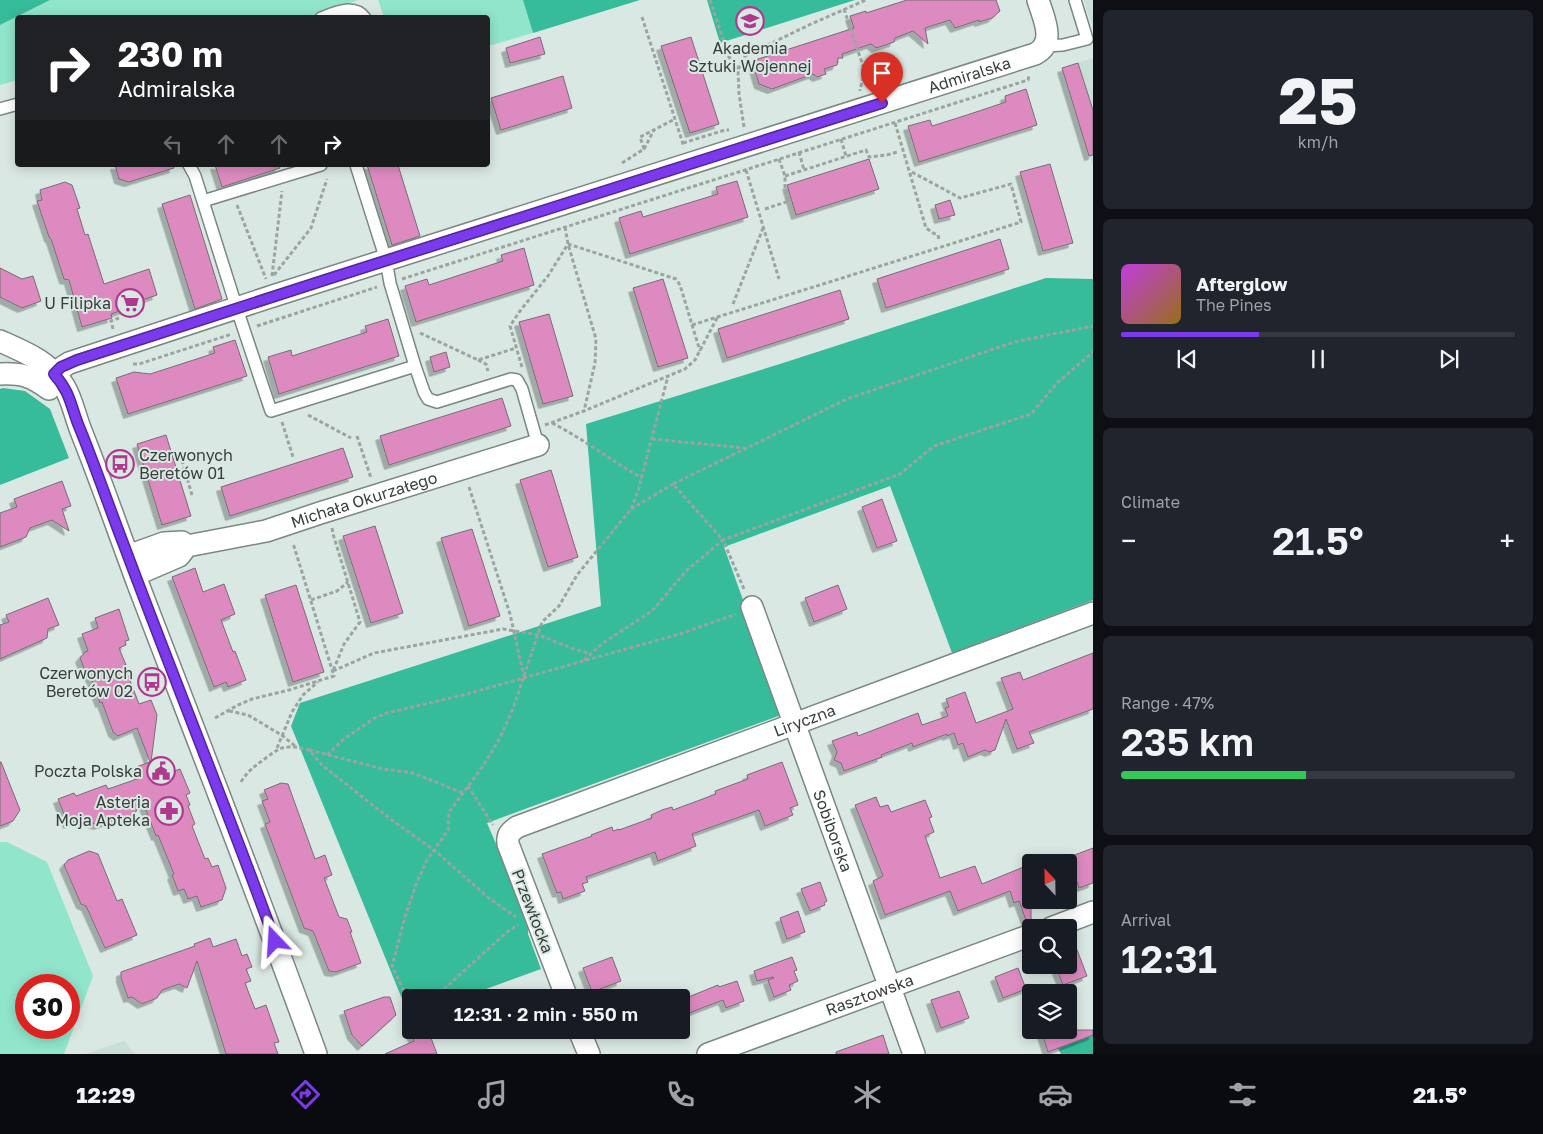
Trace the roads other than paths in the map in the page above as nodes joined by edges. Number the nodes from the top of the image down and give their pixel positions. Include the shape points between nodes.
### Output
1 (1038, 0) edge
2 (1075, 0) edge
3 (329, 15) edge
4 (363, 15) edge
5 (1045, 46) junction
6 (15, 105) edge
7 (0, 108) edge
8 (190, 167) edge
9 (357, 167) edge
10 (324, 170) edge
11 (204, 201) junction
12 (386, 260) junction
13 (236, 309) junction
14 (0, 341) edge
15 (415, 366) junction
16 (0, 374) edge
17 (47, 378) junction
18 (538, 445) joint
19 (131, 566) junction
20 (752, 606) road end
21 (1093, 614) edge
22 (796, 724) junction
23 (512, 833) joint
24 (1093, 912) edge
25 (1075, 919) edge
26 (1022, 938) edge
27 (890, 987) junction
28 (564, 989) edge
29 (583, 1039) edge
30 (316, 1054) edge
31 (589, 1054) edge
32 (708, 1054) edge
33 (914, 1054) edge

1 - 5 street via 1047,28
2 - 5 lane, Admiralska via 1087,39
3 - 4 lane via 353,10
5 - 12 street, Admiralska via 1024,58
6 - 7 lane
8 - 11 lane
9 - 12 lane
10 - 11 lane via 283,177
11 - 13 lane
12 - 13 street, Admiralska
12 - 15 lane
13 - 15 lane via 271,411
13 - 17 street, Admiralska via 68,363
14 - 17 street via 39,359
15 - 18 lane via 428,399 437,402 511,379 517,380
16 - 17 street
17 - 19 street via 63,384 69,395
18 - 19 street, Michała Okurzałego via 266,531 187,546 179,556
19 - 30 street
20 - 22 street, Sobiborska
21 - 22 street, Liryczna
22 - 23 street, Liryczna
22 - 27 street, Sobiborska
23 - 28 street, Przewłocka via 508,844
24 - 25 street
26 - 27 street, Rasztowska
27 - 32 street, Rasztowska
27 - 33 street, Sobiborska
29 - 31 street

